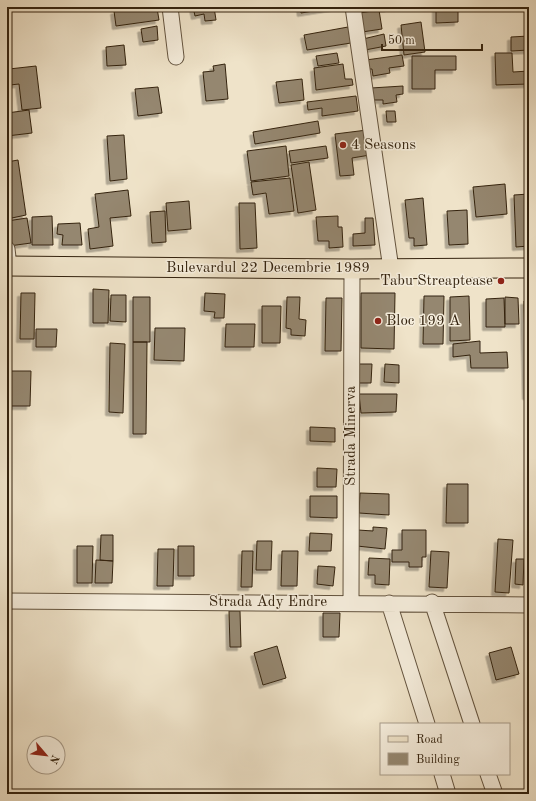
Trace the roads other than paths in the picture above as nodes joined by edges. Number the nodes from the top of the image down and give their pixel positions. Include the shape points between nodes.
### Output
1 (170, 7) edge
2 (353, 7) edge
3 (176, 57) dead end
4 (8, 260) edge
5 (529, 268) edge
6 (352, 269) junction
7 (391, 269) junction
8 (7, 600) edge
9 (351, 602) junction
10 (432, 602) junction
11 (389, 603) junction
12 (529, 604) edge
13 (427, 723) edge
14 (472, 723) edge
15 (442, 775) edge
16 (488, 775) edge
17 (448, 794) edge
18 (495, 794) edge

1 - 3 street
2 - 7 street
4 - 6 main road, Bulevardul 22 Decembrie 1989
5 - 7 main road, Bulevardul 22 Decembrie 1989
6 - 7 main road, Bulevardul 22 Decembrie 1989
6 - 9 street, Strada Minerva
8 - 9 street, Strada Ady Endre
9 - 11 street, Strada Ady Endre
10 - 11 street, Strada Ady Endre
10 - 12 street, Strada Ady Endre
10 - 14 street
11 - 13 street
15 - 17 street
16 - 18 street

